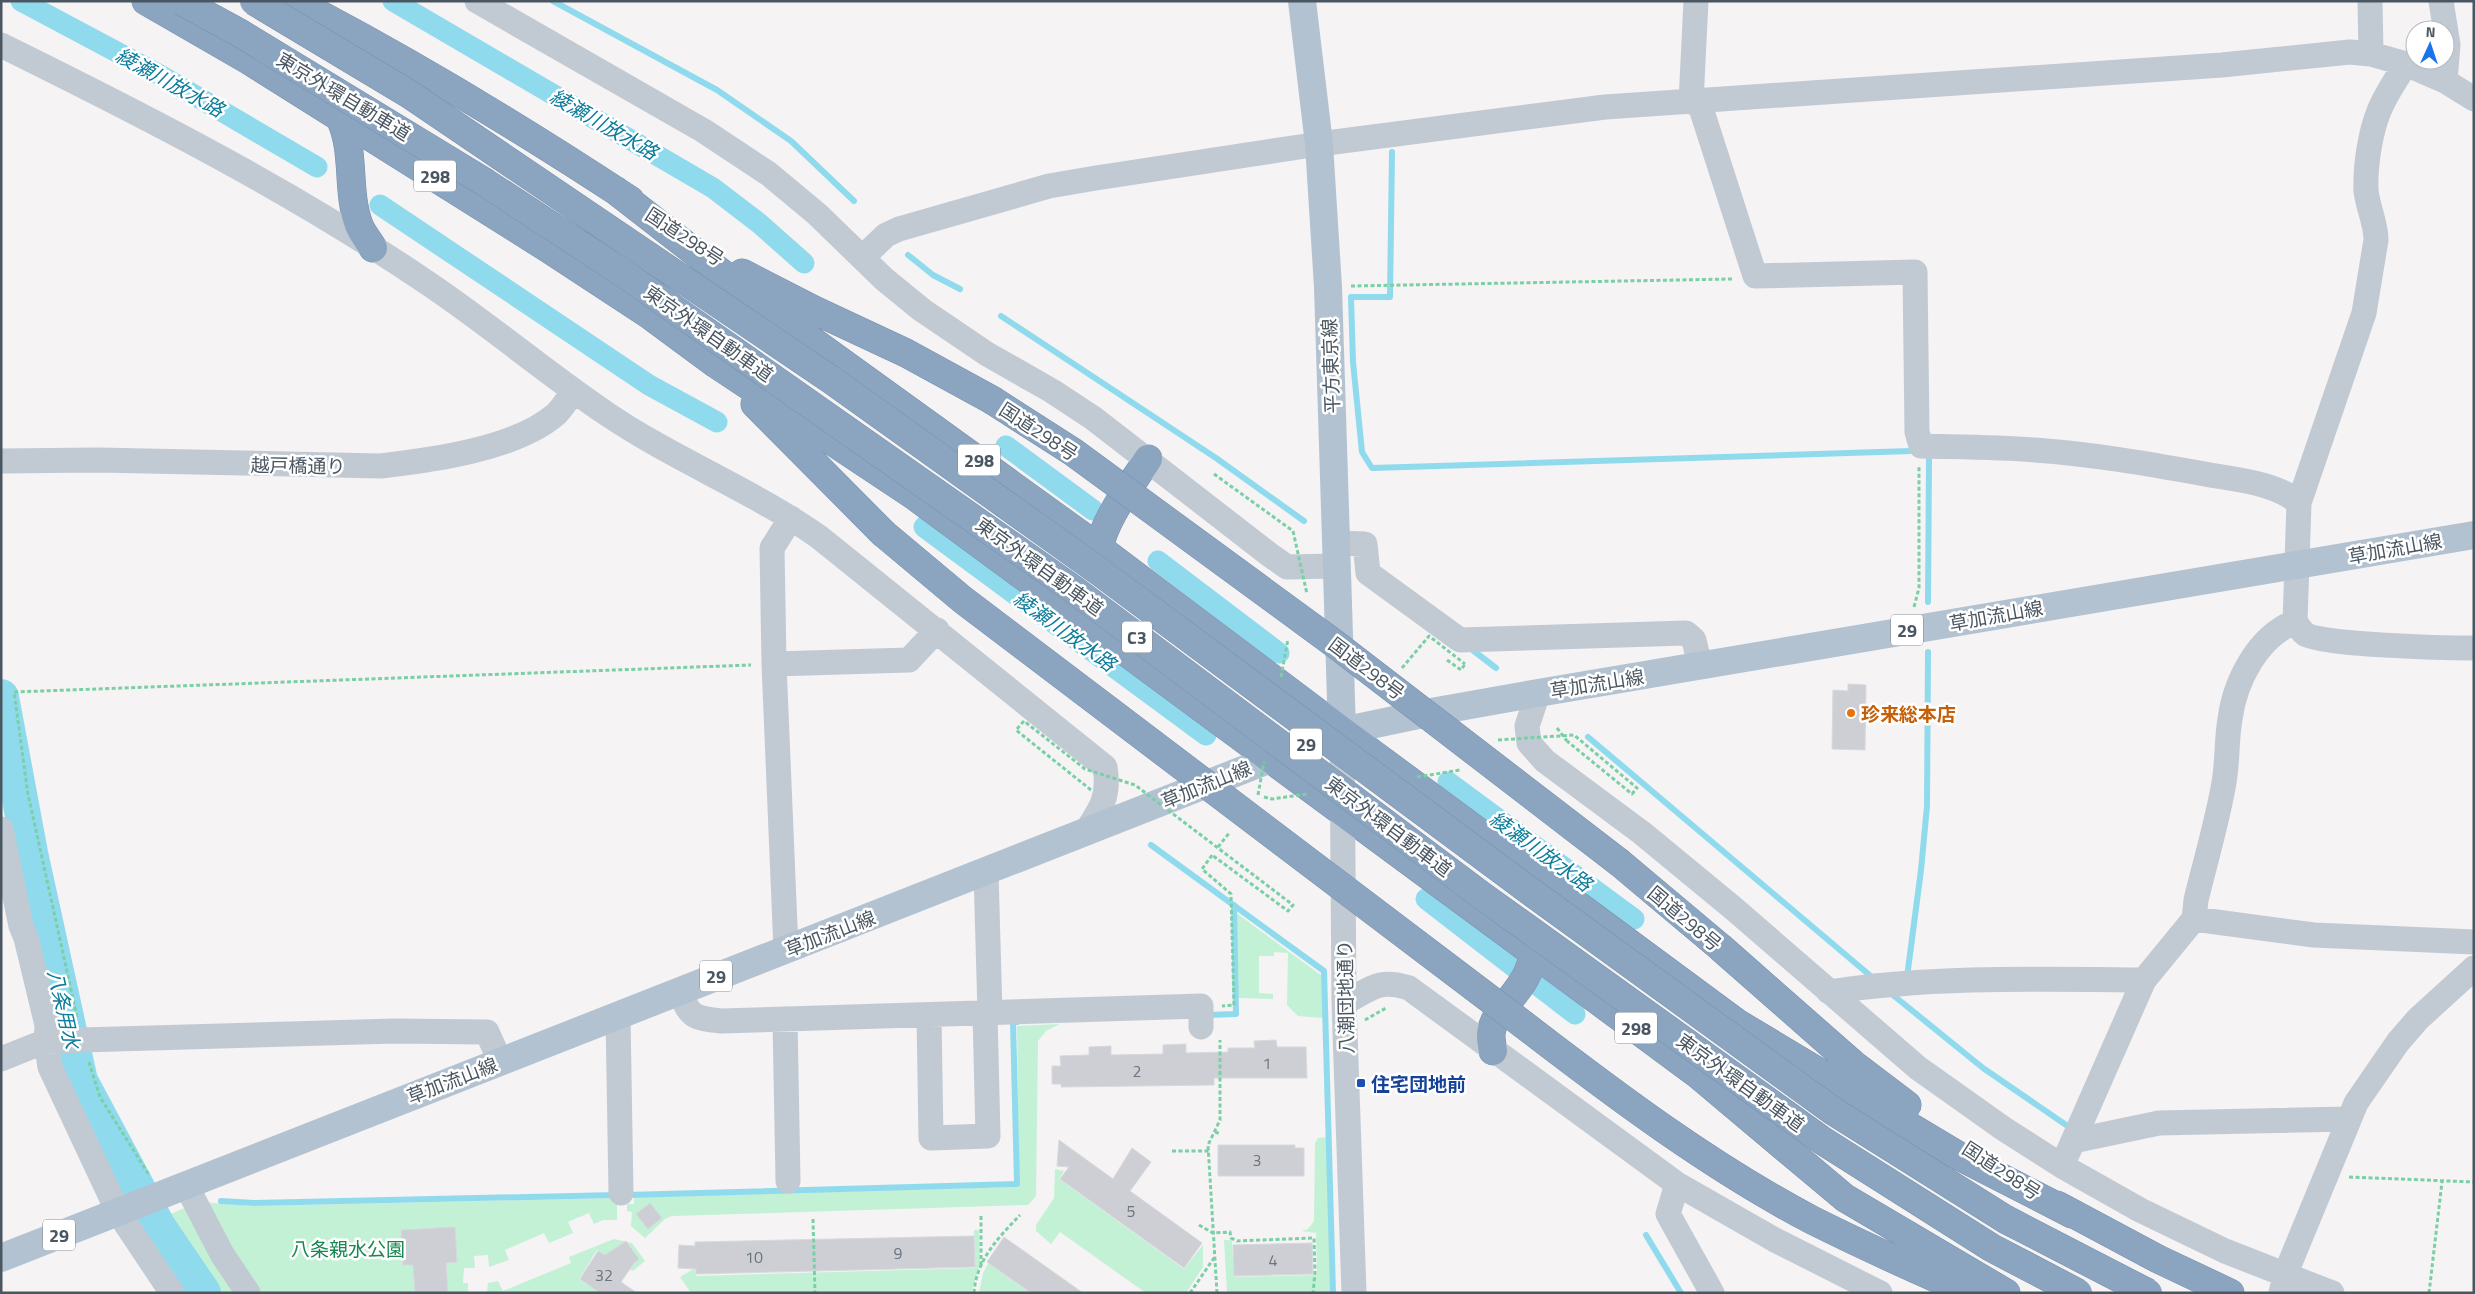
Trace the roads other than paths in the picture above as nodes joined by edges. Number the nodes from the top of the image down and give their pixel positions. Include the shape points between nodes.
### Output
1 (146, 1) edge
2 (181, 1) edge
3 (254, 1) edge
4 (294, 1) edge
5 (477, 1) edge
6 (1302, 1) edge
7 (1696, 1) edge
8 (2370, 1) edge
9 (2441, 1) edge
10 (1, 45) edge
11 (2371, 54) junction
12 (2405, 64) edge
13 (2405, 66) edge
14 (2420, 70) edge
15 (2445, 81) junction
16 (2474, 99) edge
17 (1695, 102) junction
18 (340, 118) junction
19 (1320, 144) junction
20 (615, 190) junction
21 (373, 248) junction
22 (863, 257) junction
23 (716, 364) junction
24 (574, 391) junction
25 (1148, 459) junction
26 (1, 461) edge
27 (2299, 503) junction
28 (791, 518) junction
29 (2474, 535) edge
30 (1099, 548) junction
31 (1336, 555) junction
32 (2296, 565) junction
33 (2295, 622) junction
34 (937, 630) junction
35 (2474, 648) edge
36 (774, 664) junction
37 (1700, 666) junction
38 (1538, 693) junction
39 (1342, 731) junction
40 (1269, 758) junction
41 (1344, 814) junction
42 (1, 829) edge
43 (1085, 833) junction
44 (986, 872) junction
45 (2194, 919) junction
46 (11, 930) edge
47 (2474, 942) edge
48 (786, 950) junction
49 (1533, 952) junction
50 (2474, 968) edge
51 (2144, 980) junction
52 (680, 990) junction
53 (1829, 992) junction
54 (1344, 1003) junction
55 (988, 1013) junction
56 (618, 1015) junction
57 (929, 1015) junction
58 (785, 1019) junction
59 (1207, 1022) road end
60 (46, 1041) junction
61 (1493, 1051) junction
62 (1, 1059) edge
63 (500, 1061) junction
64 (2349, 1119) junction
65 (2073, 1141) junction
66 (2062, 1166) junction
67 (788, 1181) dead end
68 (1677, 1184) junction
69 (174, 1189) junction
70 (621, 1193) dead end
71 (118, 1212) junction
72 (2072, 1214) junction
73 (1, 1258) edge
74 (2283, 1284) edge
75 (172, 1293) edge
76 (248, 1293) edge
77 (1354, 1293) edge
78 (1712, 1293) edge
79 (1880, 1293) edge
80 (1970, 1293) edge
81 (2006, 1293) edge
82 (2078, 1293) edge
83 (2148, 1293) edge
84 (2230, 1293) edge
85 (2332, 1293) edge

1 - 18 highway, 298 via 250,60
2 - 82 highway, 東京外環自動車道 / C3, bridge via 246,36 461,168 622,273 1073,589 1481,895 1823,1141 1992,1248
3 - 83 highway, 東京外環自動車道 / C3, bridge via 409,94 830,379 1100,572 1534,894 1833,1110 2004,1219
4 - 20 highway, 国道298号 / 298 via 444,85
5 - 22 street via 712,136 769,174
6 - 19 main road, 平方東京線
7 - 17 street
8 - 11 street
9 - 15 street via 2448,45
10 - 21 street via 185,139
11 - 12 street
11 - 17 street via 2350,52 2222,65
13 - 27 street via 2379,111 2369,155 2366,190 2376,227 2376,240 2364,314
14 - 15 street
15 - 16 street
17 - 19 street via 1564,112
17 - 27 street via 1755,276 1915,272 1917,432 1920,446 2035,450 2123,459 2247,482 2277,490
18 - 21 highway via 349,142 354,206 360,226
18 - 23 highway, 298 via 549,249 651,316
19 - 22 street via 1049,186 899,229 886,235
19 - 31 main road, 平方東京線
20 - 30 highway, 国道298号 / 298 via 764,306
20 - 72 highway, 国道298号 / 298, bridge via 736,270 906,353 992,400 1073,452 1335,644 1620,863 1852,1064 1933,1125
21 - 24 street via 429,284
22 - 25 street via 922,310 1093,418
23 - 40 highway, 298 via 916,497
23 - 80 highway, 298, bridge via 883,533 962,600 1586,1073 1711,1159 1811,1219
24 - 26 street, 越戸橋通り via 556,414 515,437 426,461 381,466
24 - 28 street via 668,452
25 - 30 highway via 1114,513
25 - 31 street via 1287,567
27 - 32 street
28 - 34 street
28 - 36 street via 772,548
29 - 32 main road, 草加流山線 / 29
30 - 39 highway, 国道298号 / 298
31 - 37 street via 1365,544 1368,573 1460,640 1686,632 1694,640
31 - 39 main road, 平方東京線
32 - 33 street
32 - 37 main road, 草加流山線 / 29
33 - 35 street via 2305,634 2314,637 2366,644
33 - 45 street via 2275,631 2262,644 2236,695 2230,718 2223,788
34 - 36 street via 909,660
34 - 43 street via 1105,767 1108,785 1102,807
36 - 48 street
37 - 38 main road, 草加流山線 / 29
38 - 39 main road, 草加流山線 / 29
38 - 53 street via 1527,726 1530,743 1545,761 1642,833
39 - 40 main road, 草加流山線 / 29
39 - 41 street, 八潮団地通り
39 - 72 highway, 国道298号 / 298 via 1737,1023 1959,1156
40 - 41 highway, 298
40 - 43 main road, 草加流山線 / 29
41 - 49 highway, 298
41 - 54 street, 八潮団地通り
42 - 46 street
43 - 44 main road, 草加流山線 / 29
44 - 48 main road, 草加流山線 / 29
44 - 55 street
45 - 47 street via 2314,935
45 - 51 street
46 - 60 street via 26,938 47,1025
48 - 52 main road, 草加流山線 / 29
49 - 61 highway via 1527,978 1496,1021 1491,1034
49 - 81 highway, 298 via 1696,1073 1845,1198
50 - 64 street via 2418,1019 2398,1042 2356,1103
51 - 53 street via 1881,984
51 - 65 street
52 - 56 main road, 草加流山線 / 29
52 - 58 street via 686,1009 697,1019
53 - 66 street via 1918,1068
54 - 61 street via 1380,984 1392,983 1409,988
54 - 77 street, 八潮団地通り
55 - 57 street
55 - 57 street via 988,1136 969,1137 931,1138
55 - 59 street
56 - 63 main road, 草加流山線 / 29
56 - 70 street
57 - 58 street
58 - 67 street
60 - 62 street
60 - 63 street via 395,1031 487,1032
60 - 71 street via 50,1067
61 - 68 street
63 - 69 main road, 草加流山線 / 29
64 - 65 street via 2159,1123
64 - 74 street
65 - 66 street
66 - 74 street
68 - 78 street via 1668,1214
68 - 79 street via 1776,1240
69 - 71 main road, 草加流山線 / 29
69 - 76 street
71 - 73 main road, 草加流山線 / 29
71 - 75 street
72 - 84 highway, 国道298号 / 298
74 - 85 street

